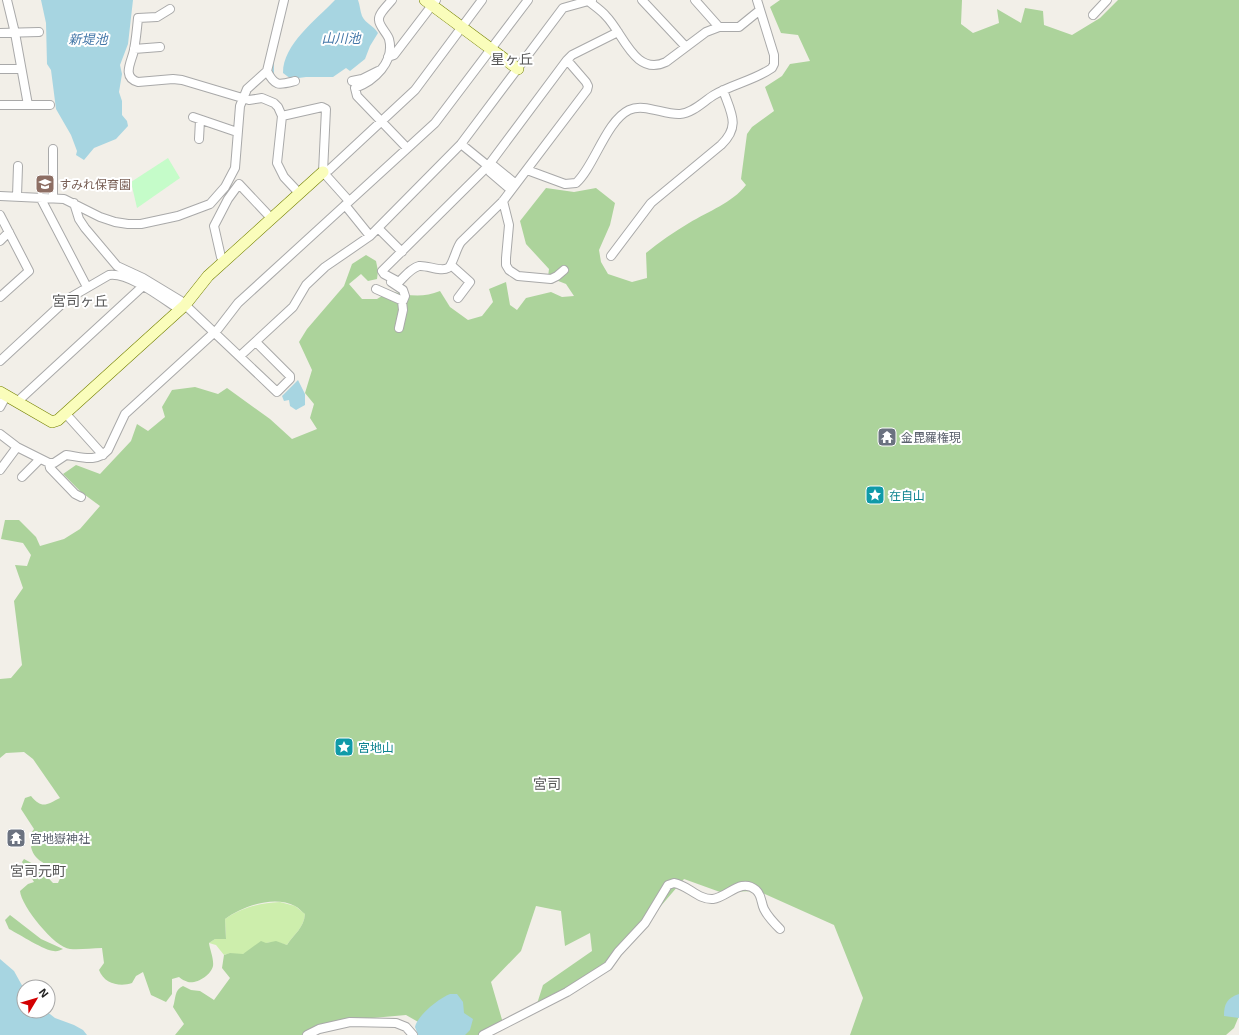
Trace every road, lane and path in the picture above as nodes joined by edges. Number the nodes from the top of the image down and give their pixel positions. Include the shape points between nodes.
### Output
1 (7, 0) edge
2 (284, 0) edge
3 (392, 0) edge
4 (482, 0) edge
5 (528, 0) edge
6 (589, 0) edge
7 (642, 0) edge
8 (695, 0) edge
9 (757, 0) edge
10 (1107, 0) edge
11 (431, 2) edge
12 (170, 9) dead end
13 (760, 10) junction
14 (1093, 15) dead end
15 (462, 27) junction
16 (719, 27) junction
17 (39, 32) dead end
18 (618, 32) junction
19 (0, 33) edge
20 (15, 33) junction
21 (686, 46) junction
22 (160, 47) dead end
23 (134, 49) junction
24 (492, 49) junction
25 (388, 57) junction
26 (567, 60) junction
27 (0, 69) edge
28 (21, 69) junction
29 (518, 69) junction
30 (267, 71) junction
31 (381, 71) junction
32 (295, 81) dead end
33 (352, 81) dead end
34 (723, 90) junction
35 (242, 98) junction
36 (0, 105) edge
37 (28, 105) junction
38 (50, 105) dead end
39 (282, 116) junction
40 (381, 121) junction
41 (238, 132) junction
42 (199, 139) dead end
43 (461, 144) junction
44 (407, 148) junction
45 (53, 149) dead end
46 (18, 166) dead end
47 (488, 166) junction
48 (527, 170) junction
49 (323, 172) junction
50 (514, 187) junction
51 (299, 193) junction
52 (0, 196) edge
53 (17, 196) junction
54 (40, 197) junction
55 (53, 198) junction
56 (503, 201) junction
57 (74, 203) junction
58 (347, 203) junction
59 (0, 215) edge
60 (271, 218) junction
61 (378, 228) junction
62 (9, 232) junction
63 (370, 236) junction
64 (0, 240) edge
65 (402, 252) junction
66 (611, 256) dead end
67 (224, 261) junction
68 (451, 265) junction
69 (564, 270) dead end
70 (384, 274) junction
71 (87, 286) junction
72 (143, 286) junction
73 (376, 289) dead end
74 (0, 297) edge
75 (458, 298) dead end
76 (402, 301) junction
77 (182, 308) junction
78 (399, 328) dead end
79 (214, 333) junction
80 (256, 342) junction
81 (240, 356) junction
82 (0, 360) edge
83 (3, 394) edge
84 (17, 402) junction
85 (0, 407) edge
86 (66, 414) junction
87 (0, 434) edge
88 (17, 447) junction
89 (103, 455) junction
90 (40, 459) junction
91 (49, 463) junction
92 (0, 470) edge
93 (22, 477) dead end
94 (81, 497) dead end
95 (780, 929) dead end
96 (307, 1035) edge
97 (413, 1035) edge
98 (482, 1035) edge

1 - 20 street
2 - 30 street
3 - 25 street via 379,18 389,40
4 - 15 street
5 - 24 street
6 - 18 street
6 - 29 street via 563,8
7 - 21 street
8 - 16 street
9 - 13 street
10 - 14 street
11 - 15 street
11 - 25 street via 394,55
12 - 23 street via 157,17 138,18
13 - 16 street via 739,27
13 - 34 street via 774,55 774,64 766,72
15 - 24 street
15 - 40 street via 415,90
16 - 21 street via 706,32
17 - 20 street
18 - 21 street via 637,60 651,65 666,62
18 - 26 street
19 - 20 street
20 - 28 street
22 - 23 street
23 - 35 street via 128,70 136,81 182,80
24 - 29 street
24 - 44 street via 441,117
25 - 31 street
26 - 47 street
26 - 48 street via 586,82 587,90
27 - 28 street
28 - 37 street
29 - 43 street
30 - 32 street via 278,84
30 - 35 street via 246,90
31 - 33 street
31 - 40 street via 372,80 355,88 357,96
34 - 48 street via 685,113 674,114 639,108 629,110 609,131 576,184 565,184
34 - 66 street via 732,117 731,134 655,200
35 - 39 street via 268,100 278,107
35 - 41 street
36 - 37 street
37 - 38 street
39 - 49 street via 322,107 326,109
39 - 51 street via 277,163 284,177
40 - 44 street
40 - 49 street via 329,170
41 - 42 street via 196,119
41 - 57 street via 235,168 217,197 202,208 171,218 128,224 100,217
43 - 47 street
43 - 61 street
44 - 58 street
45 - 55 street
46 - 53 street
47 - 50 street via 490,172
47 - 65 street
48 - 50 street
49 - 51 street
49 - 58 street
50 - 56 street
51 - 60 street
52 - 53 street
53 - 54 street
54 - 55 street
54 - 71 street
55 - 57 street
56 - 68 street via 461,242
56 - 69 street via 509,225 506,258 509,270 518,276 551,279
57 - 77 street via 85,228 117,266 143,278
58 - 63 street
58 - 79 street via 238,303
59 - 62 street
60 - 67 street
60 - 67 street via 239,184 224,205 214,226
61 - 63 street
61 - 65 street
62 - 64 street
62 - 74 street via 29,271
63 - 80 street via 325,267 306,285 293,307
65 - 70 street via 382,271
67 - 77 street
68 - 70 street via 444,269 420,266 412,269 399,282
68 - 75 street via 470,282
70 - 76 street via 381,277 403,290
71 - 72 street via 115,274
71 - 82 street via 66,300
72 - 77 street
72 - 84 street
73 - 76 street
76 - 78 street
77 - 79 street
77 - 86 street
79 - 81 street
79 - 89 street via 125,414 108,450
80 - 81 street
80 - 81 street via 290,376 277,392
83 - 84 street
83 - 85 street
84 - 86 street via 52,422
86 - 89 street
87 - 88 street
88 - 90 street
88 - 92 street
89 - 91 street via 97,458 66,455 54,463
90 - 91 street
90 - 93 street
91 - 94 street via 50,468
95 - 98 street via 765,911 757,891 749,886 736,888 712,899 698,895 674,882 668,885 645,923 608,966 567,992
96 - 97 street via 319,1029 350,1022 396,1024 406,1027

